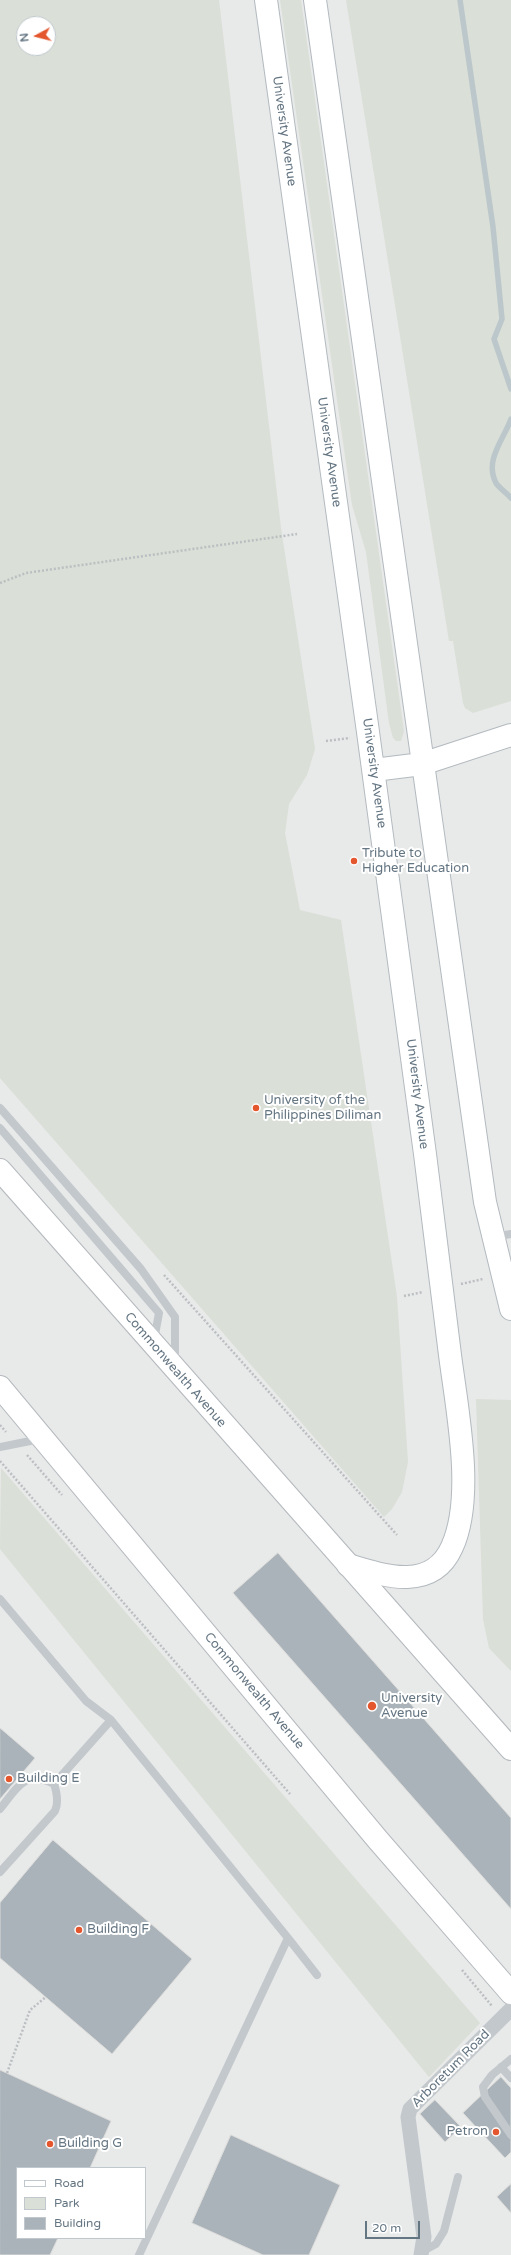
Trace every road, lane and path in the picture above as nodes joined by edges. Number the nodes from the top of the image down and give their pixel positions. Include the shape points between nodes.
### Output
1 (266, 0) edge
2 (315, 0) edge
3 (297, 534) dead end
4 (0, 582) edge
5 (511, 735) edge
6 (422, 764) junction
7 (374, 770) junction
8 (0, 1108) edge
9 (0, 1128) edge
10 (0, 1170) edge
11 (502, 1235) edge
12 (159, 1270) dead end
13 (511, 1309) edge
14 (153, 1345) junction
15 (175, 1370) junction
16 (0, 1386) edge
17 (45, 1439) junction
18 (0, 1447) edge
19 (0, 1461) edge
20 (397, 1535) dead end
21 (348, 1565) junction
22 (0, 1599) edge
23 (111, 1720) junction
24 (511, 1749) edge
25 (54, 1784) junction
26 (290, 1794) dead end
27 (0, 1808) edge
28 (0, 1872) edge
29 (288, 1938) junction
30 (317, 1975) dead end
31 (511, 1993) edge
32 (46, 1996) dead end
33 (511, 2009) edge
34 (511, 2059) edge
35 (501, 2067) junction
36 (7, 2073) dead end
37 (511, 2078) edge
38 (511, 2135) edge
39 (458, 2177) dead end
40 (146, 2238) edge
41 (146, 2239) edge
42 (422, 2253) edge
43 (138, 2255) edge

1 - 7 main road, University Avenue
2 - 6 main road
3 - 4 path via 26,573
5 - 6 main road
6 - 7 main road
6 - 11 main road via 485,1202
7 - 21 main road, University Avenue via 444,1304 462,1458 463,1505 448,1556 429,1571 402,1579
8 - 15 lane via 141,1270 175,1317
9 - 14 lane via 159,1312
10 - 14 main road, Commonwealth Avenue
11 - 13 main road
12 - 20 path
14 - 15 main road, Commonwealth Avenue
15 - 21 main road, Commonwealth Avenue
16 - 17 main road, Commonwealth Avenue
17 - 18 lane
17 - 31 main road, Commonwealth Avenue via 378,1840
19 - 26 path
21 - 24 main road, Commonwealth Avenue
22 - 23 lane via 86,1701
23 - 25 lane
23 - 29 lane
25 - 27 lane via 41,1777 29,1778 20,1784
25 - 28 lane via 58,1794 55,1811
29 - 30 lane
29 - 40 lane
32 - 36 path via 30,2010
33 - 42 street, Arboretum Road via 410,2109 408,2117 424,2237
34 - 35 lane
35 - 37 lane
35 - 38 lane via 483,2087 485,2097
39 - 42 lane via 444,2231 436,2244
41 - 43 lane

